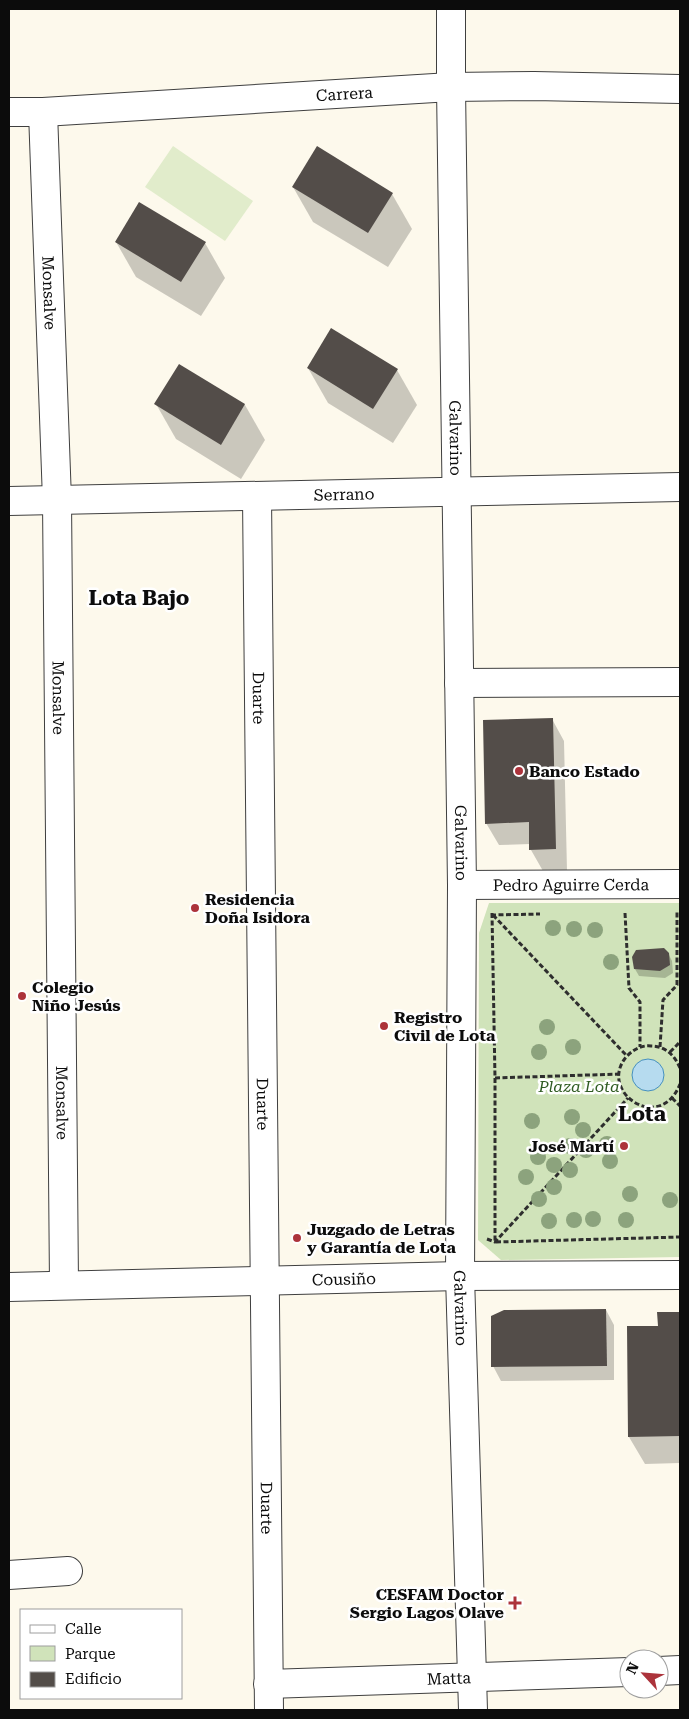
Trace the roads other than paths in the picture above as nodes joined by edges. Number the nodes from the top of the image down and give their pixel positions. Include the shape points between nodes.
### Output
1 (451, 9) edge
2 (450, 86) junction
3 (680, 89) edge
4 (9, 112) edge
5 (43, 112) junction
6 (680, 487) edge
7 (456, 492) junction
8 (257, 496) junction
9 (57, 500) junction
10 (9, 502) edge
11 (680, 682) edge
12 (459, 683) junction
13 (680, 884) edge
14 (473, 886) junction
15 (680, 1275) edge
16 (460, 1276) junction
17 (264, 1281) junction
18 (64, 1285) junction
19 (9, 1287) edge
20 (68, 1571) dead end
21 (9, 1575) edge
22 (619, 1672) edge
23 (472, 1677) junction
24 (269, 1697) edge
25 (473, 1710) edge

1 - 2 street, Galvarino
2 - 3 street, Carrera
2 - 5 street, Carrera
2 - 7 street, Galvarino
4 - 5 street, Carrera
5 - 9 street, Monsalve
6 - 7 street, Serrano
7 - 8 street, Serrano
7 - 12 street, Galvarino
8 - 9 street, Serrano
8 - 17 street, Duarte
9 - 10 street, Serrano
9 - 18 street, Monsalve
11 - 12 street
12 - 14 street, Galvarino
13 - 14 street, Pedro Aguirre Cerda
14 - 16 street, Galvarino
15 - 16 street, Cousiño
16 - 17 street, Cousiño
16 - 23 street, Galvarino
17 - 18 street, Cousiño
17 - 24 street, Duarte
18 - 19 street, Cousiño
20 - 21 street
22 - 23 street, Matta
23 - 24 street, Matta
23 - 25 street, Galvarino

